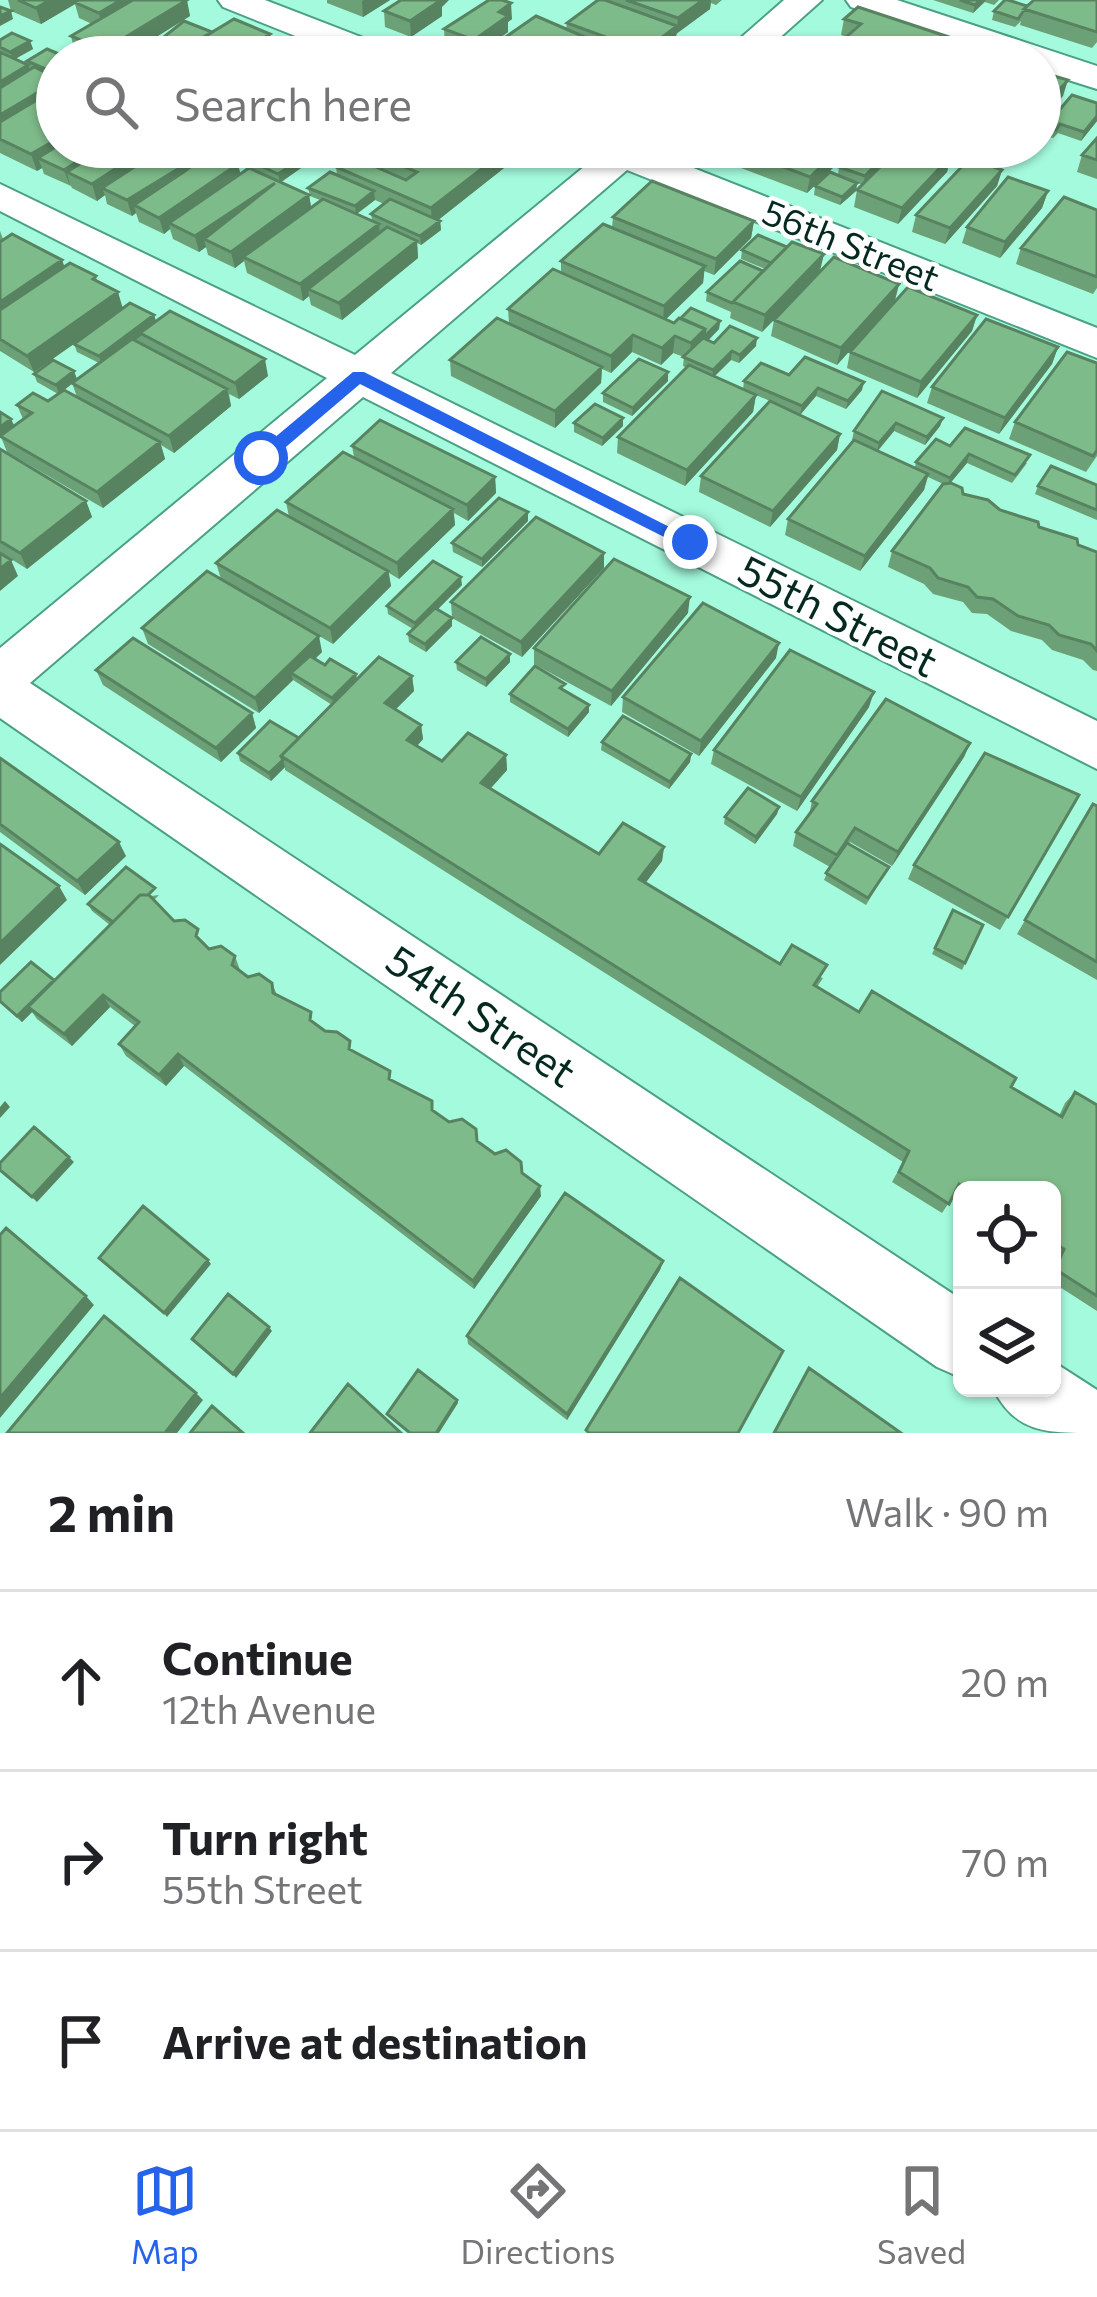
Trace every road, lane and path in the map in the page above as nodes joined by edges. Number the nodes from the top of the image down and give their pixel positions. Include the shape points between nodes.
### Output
1 (235, 0) edge
2 (805, 0) edge
3 (863, 0) edge
4 (326, 36) edge
5 (762, 36) edge
6 (971, 36) edge
7 (1061, 66) edge
8 (1097, 78) edge
9 (598, 168) edge
10 (666, 168) edge
11 (0, 196) edge
12 (1097, 344) edge
13 (358, 376) junction
14 (0, 678) edge
15 (0, 690) edge
16 (1097, 746) edge
17 (953, 1336) edge
18 (1042, 1397) edge
19 (1096, 1433) edge

1 - 4 street
2 - 5 street
3 - 6 street
7 - 8 street
9 - 13 street
10 - 12 street, 56th Street
11 - 13 street, 55th Street
13 - 14 street
13 - 16 street, 55th Street
15 - 17 street, 54th Street
18 - 19 street

